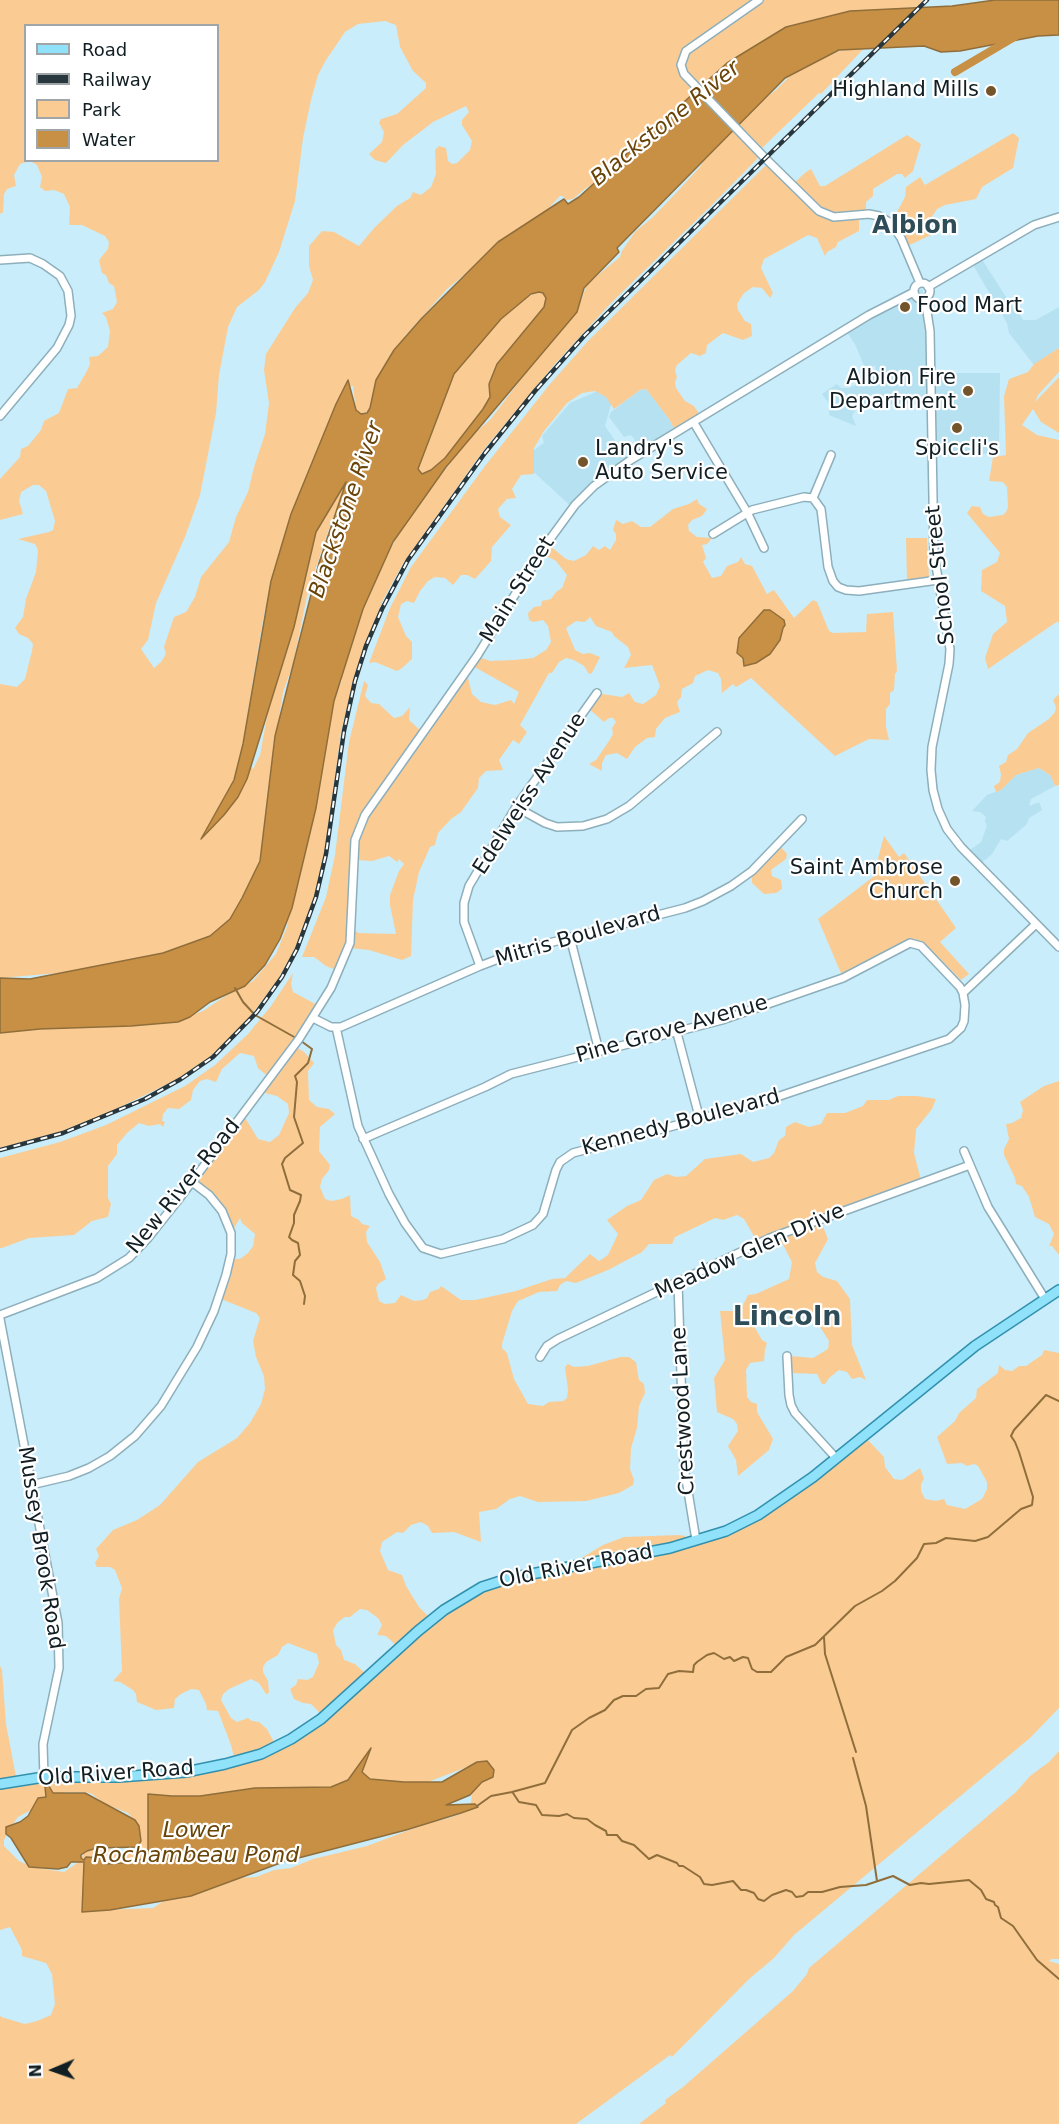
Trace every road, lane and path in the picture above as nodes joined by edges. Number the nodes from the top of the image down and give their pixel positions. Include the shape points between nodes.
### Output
1 (759, 0) edge
2 (1059, 217) edge
3 (0, 260) edge
4 (920, 283) junction
5 (928, 287) junction
6 (914, 292) junction
7 (925, 299) junction
8 (0, 417) edge
9 (694, 423) junction
10 (831, 455) dead end
11 (813, 498) junction
12 (747, 512) junction
13 (712, 534) dead end
14 (764, 548) dead end
15 (938, 580) junction
16 (597, 693) dead end
17 (717, 732) dead end
18 (516, 807) junction
19 (802, 819) dead end
20 (1036, 924) junction
21 (570, 938) junction
22 (1059, 947) edge
23 (480, 966) junction
24 (963, 993) junction
25 (313, 1018) junction
26 (336, 1027) junction
27 (303, 1033) joint
28 (677, 1033) junction
29 (599, 1051) junction
30 (700, 1120) junction
31 (363, 1139) junction
32 (964, 1150) dead end
33 (970, 1165) junction
34 (192, 1182) junction
35 (678, 1282) junction
36 (1059, 1290) edge
37 (1045, 1299) junction
38 (0, 1317) edge
39 (787, 1356) dead end
40 (540, 1357) dead end
41 (836, 1458) junction
42 (31, 1485) junction
43 (696, 1540) junction
44 (44, 1777) junction
45 (0, 1784) edge

1 - 4 street via 686,51 682,70 811,204 828,216 869,214 891,223
2 - 5 street via 1034,225
3 - 8 street via 30,258 60,276 68,291 71,316 57,348
4 - 5 street
4 - 6 street
5 - 7 street, School Street
6 - 7 street
6 - 9 street, Main Street via 869,315
7 - 15 street, School Street via 930,331
9 - 12 street
9 - 25 street, Main Street via 612,472 575,505 477,656 365,814 354,853 350,943
10 - 11 street
11 - 12 street via 783,501
11 - 15 street via 821,509 828,567 838,587 859,591
12 - 13 street
12 - 14 street
15 - 20 street, School Street via 950,649 931,759 938,809 946,829 961,847
16 - 18 street, Edelweiss Avenue
17 - 18 street via 629,806 607,819 583,826 557,826
18 - 23 street, Edelweiss Avenue via 469,886 464,903 466,931
19 - 21 street, Mitris Boulevard via 752,871 718,894 685,908
20 - 22 street, School Street
20 - 24 street
21 - 23 street, Mitris Boulevard
21 - 29 street
23 - 26 street, Mitris Boulevard
24 - 28 street, Pine Grove Avenue via 921,946 910,943 828,984
24 - 30 street, Kennedy Boulevard via 964,1021 948,1039
25 - 26 street
25 - 27 street, Main Street
26 - 31 street, Kennedy Boulevard
27 - 34 street, New River Road
28 - 29 street, Pine Grove Avenue
28 - 30 street
29 - 31 street, Pine Grove Avenue via 511,1074
30 - 31 street, Kennedy Boulevard via 573,1153 560,1162 543,1214 533,1225 503,1239 441,1254 423,1248 405,1223
32 - 33 street
33 - 35 street, Meadow Glen Drive via 794,1228
33 - 37 street via 991,1212
34 - 38 street, New River Road via 148,1238 119,1265
34 - 42 street via 222,1211 231,1233 226,1275 197,1347 161,1406 135,1436 89,1468
35 - 40 street, Meadow Glen Drive via 558,1339
35 - 43 street, Crestwood Lane via 684,1467
36 - 37 main road, Old River Road
37 - 41 main road, Old River Road via 975,1346
38 - 42 street, Mussey Brook Road
39 - 41 street via 791,1405
41 - 43 main road, Old River Road via 758,1515
42 - 44 street, Mussey Brook Road via 58,1623 59,1668 43,1744
43 - 44 main road, Old River Road via 482,1587 418,1631 321,1719 261,1754 186,1772
44 - 45 main road, Old River Road

